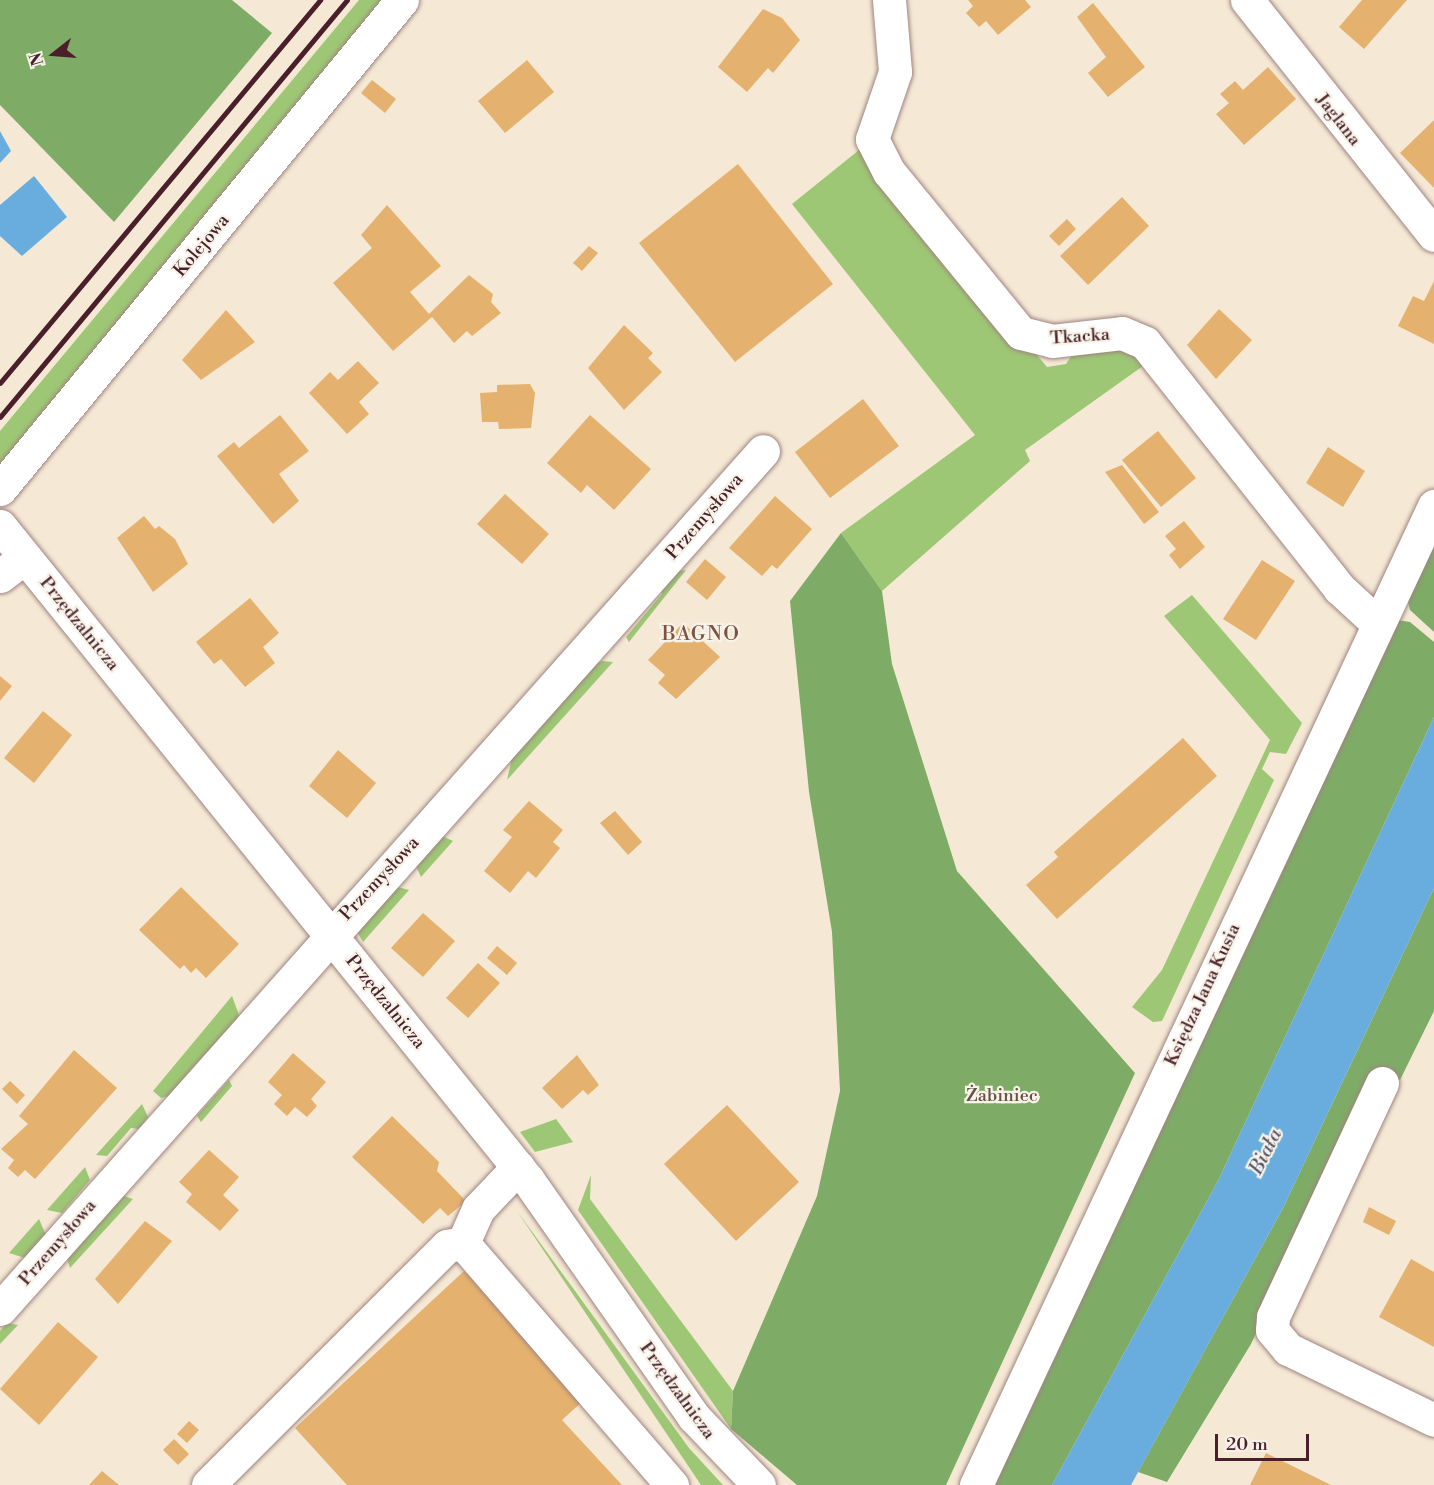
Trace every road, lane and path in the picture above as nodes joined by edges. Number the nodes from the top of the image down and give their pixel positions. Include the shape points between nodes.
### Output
1 (402, 0) edge
2 (889, 0) edge
3 (1247, 0) edge
4 (1434, 235) edge
5 (763, 451) dead end
6 (0, 489) edge
7 (1434, 506) edge
8 (0, 526) edge
9 (12, 566) edge
10 (1377, 623) junction
11 (330, 934) junction
12 (1382, 1083) dead end
13 (518, 1167) junction
14 (463, 1243) junction
15 (0, 1309) edge
16 (1434, 1420) edge
17 (208, 1485) edge
18 (672, 1485) edge
19 (759, 1485) edge
20 (976, 1485) edge

1 - 6 street, Kolejowa
2 - 10 street, Tkacka via 895,49 891,90 874,127 872,148 1010,324 1033,339 1122,333 1145,343 1339,588
3 - 4 street, Jaglana
5 - 11 street, Przemysłowa
7 - 10 street, Księdza Jana Kusia
8 - 9 street, Przędzalnicza
9 - 11 street, Przędzalnicza
10 - 20 street, Księdza Jana Kusia
11 - 13 street, Przędzalnicza
11 - 15 street, Przemysłowa
12 - 16 street via 1273,1317 1272,1330 1288,1349
13 - 14 street via 478,1209
13 - 19 street, Przędzalnicza via 694,1417
14 - 17 street via 447,1246
14 - 18 street

